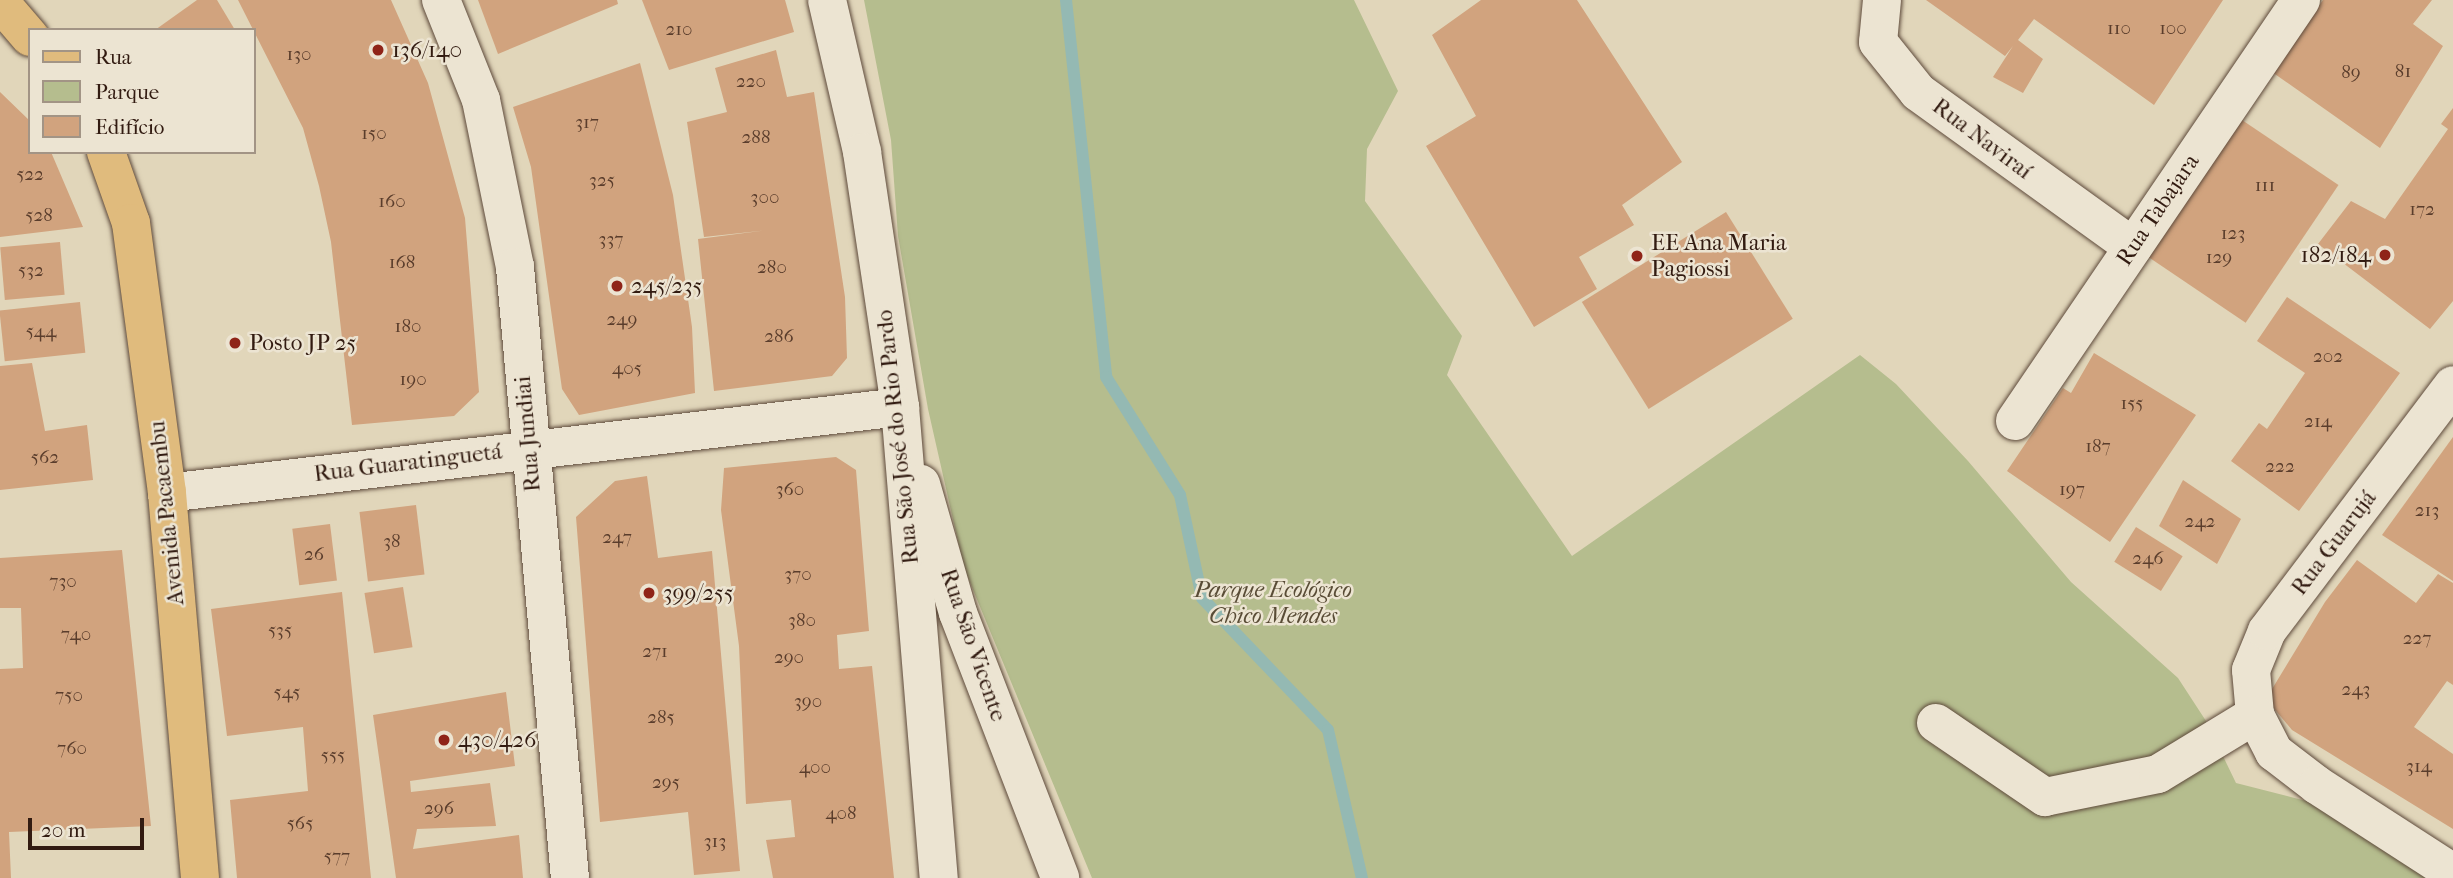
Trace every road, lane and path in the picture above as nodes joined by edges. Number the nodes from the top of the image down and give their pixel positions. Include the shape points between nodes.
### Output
1 (441, 0) edge
2 (827, 0) edge
3 (1882, 0) edge
4 (2301, 0) edge
5 (0, 2) edge
6 (28, 35) edge
7 (107, 154) edge
8 (2133, 247) junction
9 (2453, 385) edge
10 (900, 407) junction
11 (2015, 421) dead end
12 (529, 448) junction
13 (167, 493) junction
14 (2255, 715) junction
15 (1936, 723) dead end
16 (2453, 873) edge
17 (1051, 875) edge
18 (200, 878) edge
19 (570, 878) edge
20 (939, 878) edge

1 - 12 street, Rua Jundiai via 481,100 512,254
2 - 10 street, Rua São José do Rio Pardo via 862,152
3 - 8 street, Rua Naviraí via 1878,43 1918,92
4 - 8 street, Rua Tabajara
5 - 6 main road
7 - 13 main road, Avenida Pacaembu via 131,223
8 - 11 street, Rua Tabajara
9 - 14 street, Rua Guarujá via 2267,631 2251,670
10 - 12 street, Rua Guaratinguetá
10 - 17 street, Rua São Vicente via 958,613
10 - 20 street, Rua São José do Rio Pardo
12 - 13 street, Rua Guaratinguetá
12 - 19 street, Rua Jundiai
13 - 18 main road, Avenida Pacaembu
14 - 15 street via 2158,774 2045,797
14 - 16 street via 2274,752

